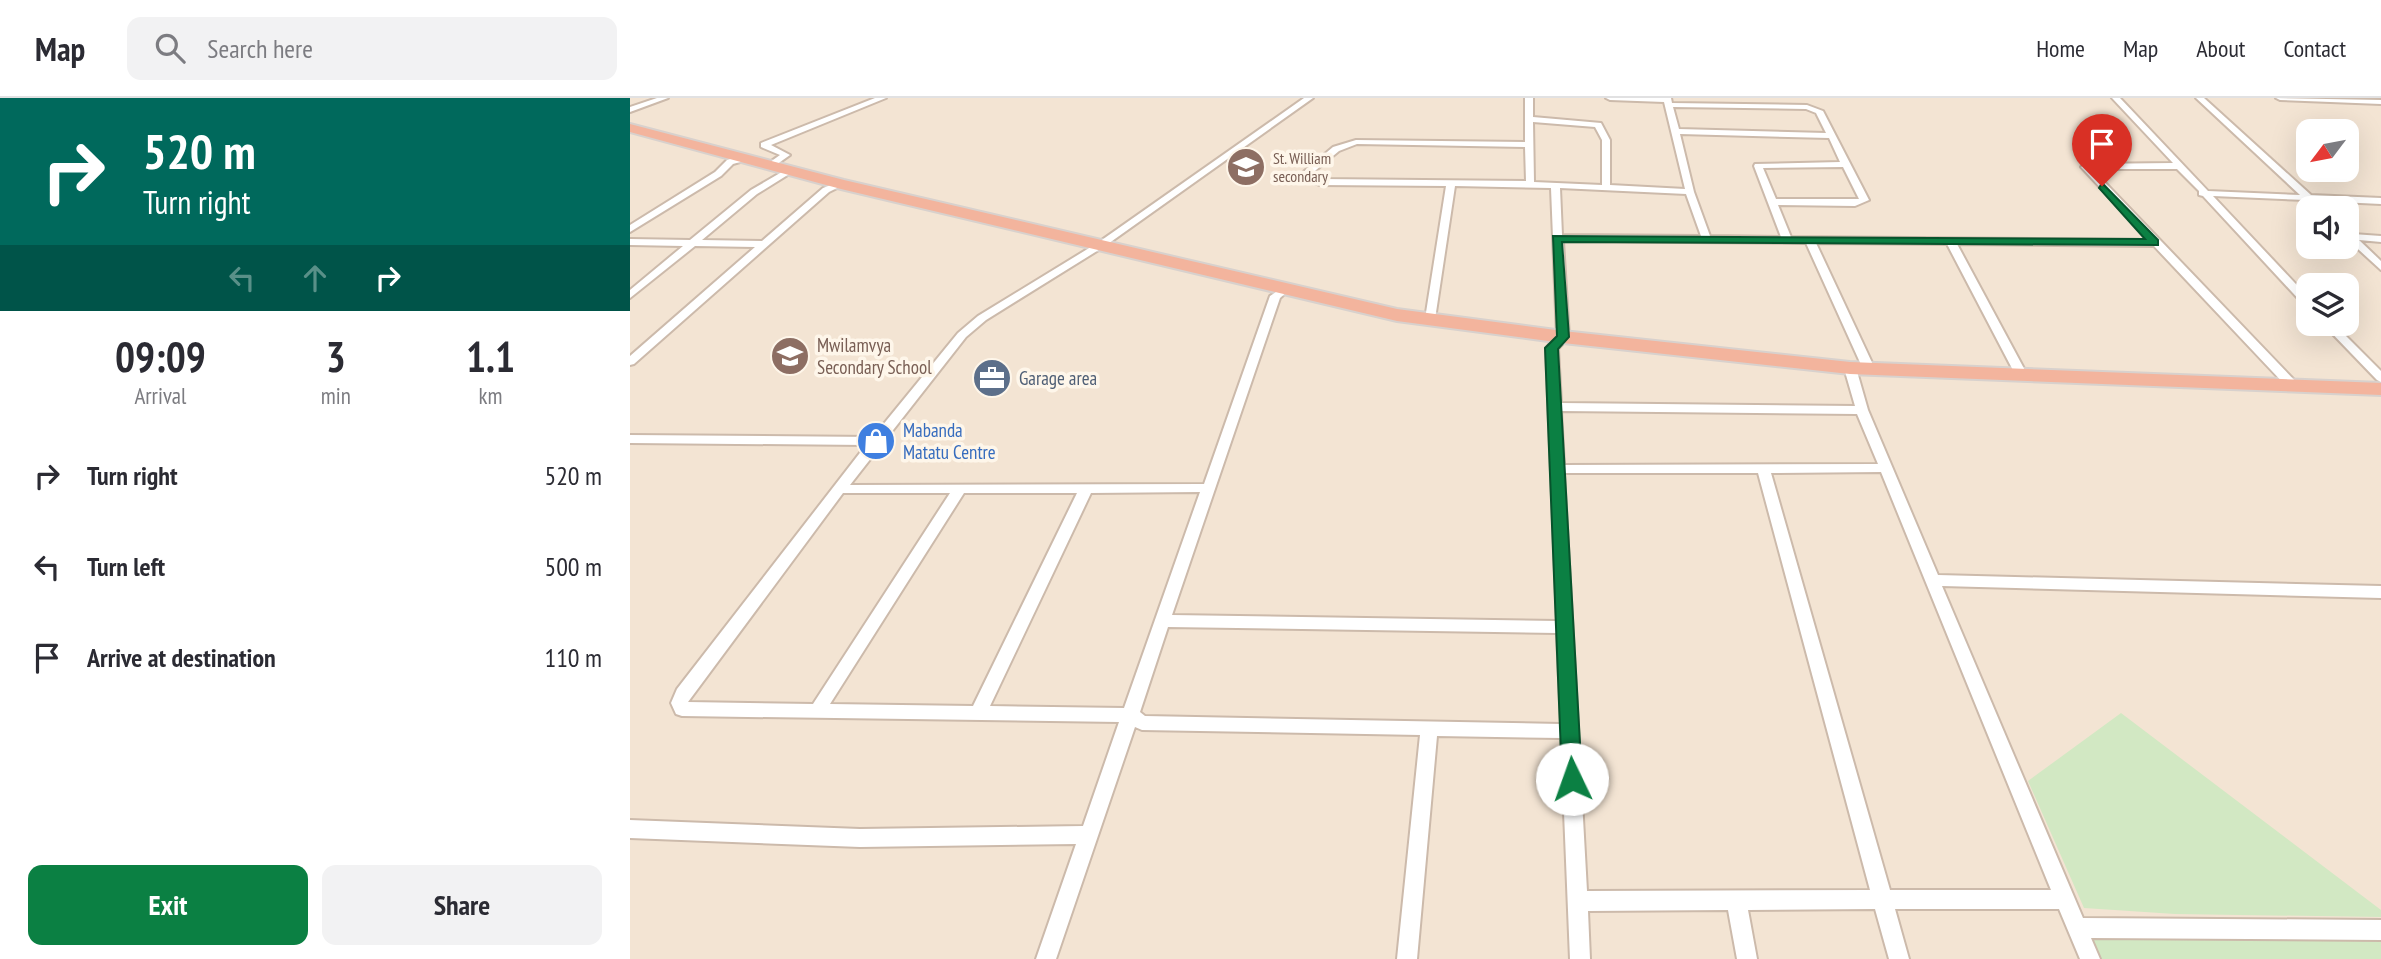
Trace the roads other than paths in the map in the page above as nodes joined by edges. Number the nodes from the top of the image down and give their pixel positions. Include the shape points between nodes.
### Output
1 (664, 98) edge
2 (882, 98) edge
3 (1310, 98) edge
4 (1529, 98) edge
5 (1610, 98) edge
6 (2116, 98) edge
7 (2200, 98) edge
8 (2280, 98) edge
9 (1667, 101) edge
10 (2381, 102) edge
11 (630, 110) edge
12 (1529, 119) junction
13 (630, 128) edge
14 (1675, 131) junction
15 (1831, 136) junction
16 (1529, 145) junction
17 (744, 158) junction
18 (1845, 164) junction
19 (770, 165) junction
20 (2178, 166) junction
21 (790, 171) junction
22 (1451, 183) junction
23 (841, 184) junction
24 (1530, 184) junction
25 (1555, 186) junction
26 (1606, 189) junction
27 (1690, 191) junction
28 (2202, 193) junction
29 (2307, 196) edge
30 (2296, 197) edge
31 (2359, 200) edge
32 (2381, 201) edge
33 (1773, 202) junction
34 (630, 229) edge
35 (1706, 237) junction
36 (2359, 237) edge
37 (1557, 238) junction
38 (1787, 239) junction
39 (1809, 239) junction
40 (2381, 239) edge
41 (1950, 241) junction
42 (630, 242) edge
43 (2154, 243) junction
44 (692, 244) junction
45 (764, 244) junction
46 (1102, 244) junction
47 (2359, 246) edge
48 (2381, 267) edge
49 (1285, 289) junction
50 (2296, 291) edge
51 (630, 295) edge
52 (1430, 319) junction
53 (2340, 336) edge
54 (1563, 337) junction
55 (630, 362) edge
56 (1859, 368) junction
57 (2022, 376) junction
58 (2381, 378) edge
59 (2293, 386) junction
60 (2381, 389) edge
61 (1555, 407) junction
62 (1862, 410) junction
63 (630, 439) edge
64 (876, 441) junction
65 (1763, 468) junction
66 (1886, 468) junction
67 (1558, 469) junction
68 (1210, 488) junction
69 (839, 489) junction
70 (960, 489) junction
71 (1086, 489) junction
72 (1933, 580) junction
73 (2381, 592) edge
74 (1164, 621) junction
75 (1565, 627) junction
76 (817, 711) junction
77 (978, 713) junction
78 (1131, 715) junction
79 (1429, 728) junction
80 (1570, 731) junction
81 (630, 829) edge
82 (1089, 835) junction
83 (1736, 900) junction
84 (1882, 900) junction
85 (2065, 900) junction
86 (1577, 901) junction
87 (2077, 928) junction
88 (2381, 930) edge
89 (1046, 959) edge
90 (1407, 959) edge
91 (1580, 959) edge
92 (1746, 959) edge
93 (1899, 959) edge
94 (2090, 959) edge

1 - 11 street
2 - 19 street via 764,145 786,155
3 - 46 street
4 - 12 street
5 - 9 street
6 - 20 street
7 - 29 street
8 - 10 street
9 - 14 street
9 - 15 street via 1807,107 1819,111
12 - 16 street
12 - 26 street via 1598,125 1606,139
13 - 17 highway
14 - 15 street
14 - 27 street
15 - 18 street
16 - 22 street via 1356,142 1336,149 1304,176 1320,182
16 - 24 street
17 - 19 highway
17 - 34 street via 730,162
18 - 33 street via 1758,166
18 - 33 street via 1864,200
19 - 21 highway
20 - 28 street
20 - 43 street via 2085,167
21 - 23 highway
21 - 44 street via 754,192
22 - 24 street
22 - 52 street
23 - 45 street via 826,190
23 - 46 highway
24 - 25 street
25 - 26 street
25 - 37 street
26 - 27 street
27 - 35 street
28 - 30 street
28 - 50 street
31 - 32 street
33 - 38 street
35 - 37 street
35 - 38 street
36 - 40 street
37 - 54 street
38 - 39 street
39 - 41 street
39 - 56 street
41 - 43 street
41 - 57 street
42 - 44 street
43 - 59 street
44 - 45 street
44 - 51 street
45 - 55 street
46 - 49 highway
46 - 64 street via 962,335
47 - 48 street
49 - 52 highway
49 - 68 street via 1275,296
52 - 54 highway
53 - 58 street
54 - 56 highway
54 - 61 street via 1552,348
56 - 57 highway
56 - 62 street
57 - 59 highway
59 - 60 highway
61 - 62 street
61 - 67 street
62 - 66 street
63 - 64 street
64 - 69 street
65 - 66 street
65 - 67 street
65 - 84 street
66 - 72 street
67 - 75 street
68 - 71 street
68 - 74 street
69 - 70 street
69 - 76 street via 679,703 682,709
70 - 71 street
70 - 76 street
71 - 77 street
72 - 73 street
72 - 85 street
74 - 75 street
74 - 78 street
75 - 80 street
76 - 77 street
77 - 78 street
78 - 79 street via 1142,723
78 - 82 street
79 - 80 street
79 - 90 street
80 - 86 street
81 - 82 street via 860,838
82 - 89 street
83 - 84 street
83 - 86 street
83 - 92 street
84 - 85 street
84 - 93 street
85 - 87 street
86 - 91 street
87 - 88 street
87 - 94 street

